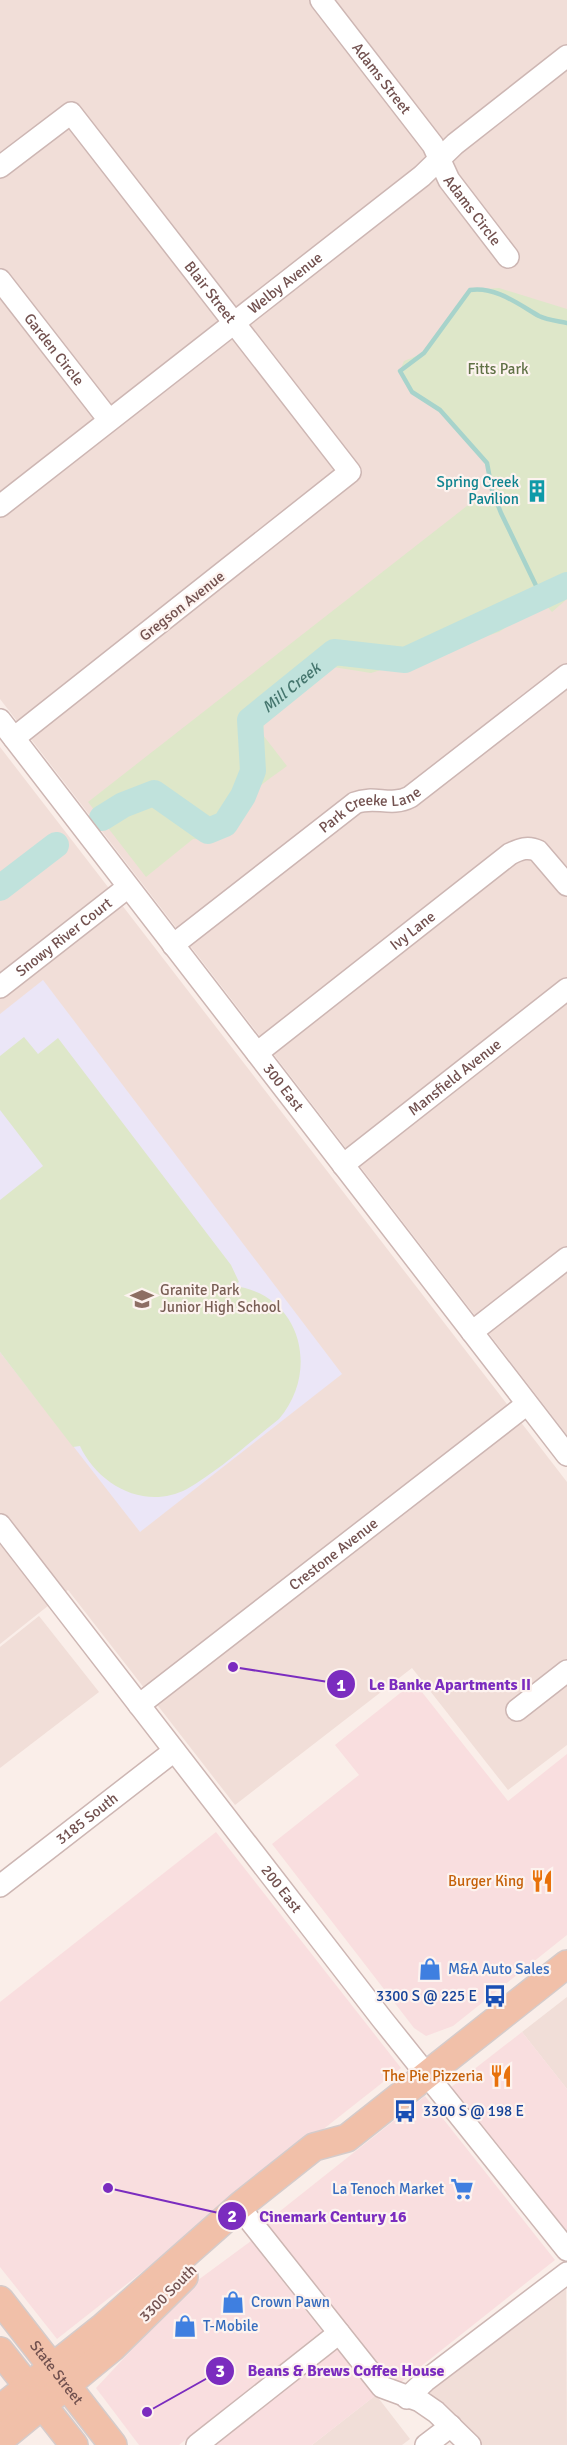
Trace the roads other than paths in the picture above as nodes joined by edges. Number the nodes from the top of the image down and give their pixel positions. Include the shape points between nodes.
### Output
1 (321, 0) edge
2 (567, 56) edge
3 (439, 160) junction
4 (0, 166) edge
5 (508, 257) dead end
6 (0, 280) edge
7 (234, 323) junction
8 (109, 420) junction
9 (350, 472) joint
10 (0, 506) edge
11 (567, 675) edge
12 (0, 720) edge
13 (14, 738) junction
14 (567, 885) edge
15 (128, 886) junction
16 (173, 945) junction
17 (0, 987) edge
18 (567, 989) edge
19 (257, 1053) junction
20 (344, 1165) junction
21 (567, 1258) edge
22 (472, 1332) junction
23 (528, 1404) junction
24 (567, 1455) edge
25 (0, 1525) edge
26 (567, 1671) edge
27 (139, 1705) junction
28 (518, 1710) dead end
29 (174, 1751) junction
30 (0, 1886) edge
31 (567, 1964) edge
32 (426, 2074) junction
33 (330, 2143) junction
34 (248, 2218) junction
35 (567, 2250) edge
36 (567, 2273) edge
37 (0, 2300) edge
38 (339, 2333) junction
39 (0, 2351) edge
40 (60, 2377) junction
41 (36, 2396) junction
42 (407, 2398) junction
43 (0, 2409) edge
44 (451, 2426) junction
45 (0, 2440) edge
46 (74, 2445) edge
47 (113, 2445) edge
48 (197, 2445) edge
49 (426, 2445) edge
50 (470, 2445) edge

1 - 3 street, Adams Street via 433,145
2 - 3 street, Welby Avenue
3 - 5 street, Adams Circle via 449,180
3 - 7 street, Welby Avenue
4 - 7 street, Blair Street via 71,113
6 - 8 street, Garden Circle
7 - 8 street, Welby Avenue
7 - 9 street, Blair Street
8 - 10 street, Welby Avenue
9 - 13 street, Gregson Avenue
11 - 16 street, Park Creeke Lane via 410,797 396,802 355,803
12 - 13 street, 300 East
13 - 15 street, 300 East
14 - 19 street, Ivy Lane via 538,851 521,849 510,854
15 - 16 street, 300 East
15 - 17 street, Snowy River Court
16 - 19 street, 300 East
18 - 20 street, Mansfield Avenue
19 - 20 street, 300 East
20 - 22 street, 300 East
21 - 22 street
22 - 23 street, 300 East
23 - 24 street, 300 East
23 - 27 street, Crestone Avenue
25 - 27 street, 200 East
26 - 28 street
27 - 29 street, 200 East
29 - 30 street, 3185 South
29 - 32 street, 200 East
31 - 32 main road, 3300 South
32 - 33 main road, 3300 South via 346,2138
32 - 35 street, 200 East
33 - 34 main road, 3300 South via 323,2157
33 - 40 main road, 3300 South via 314,2147 241,2205 103,2327
34 - 38 street
34 - 40 main road, 3300 South via 112,2348
36 - 42 street
37 - 40 main road, State Street
38 - 42 street via 382,2387
38 - 48 street
39 - 41 main road, State Street
40 - 41 main road, 3300 South
40 - 47 main road, State Street
41 - 43 main road, 3300 South
41 - 45 main road, 3300 South
41 - 46 main road, State Street
42 - 44 street via 420,2401
44 - 49 street
44 - 50 street

